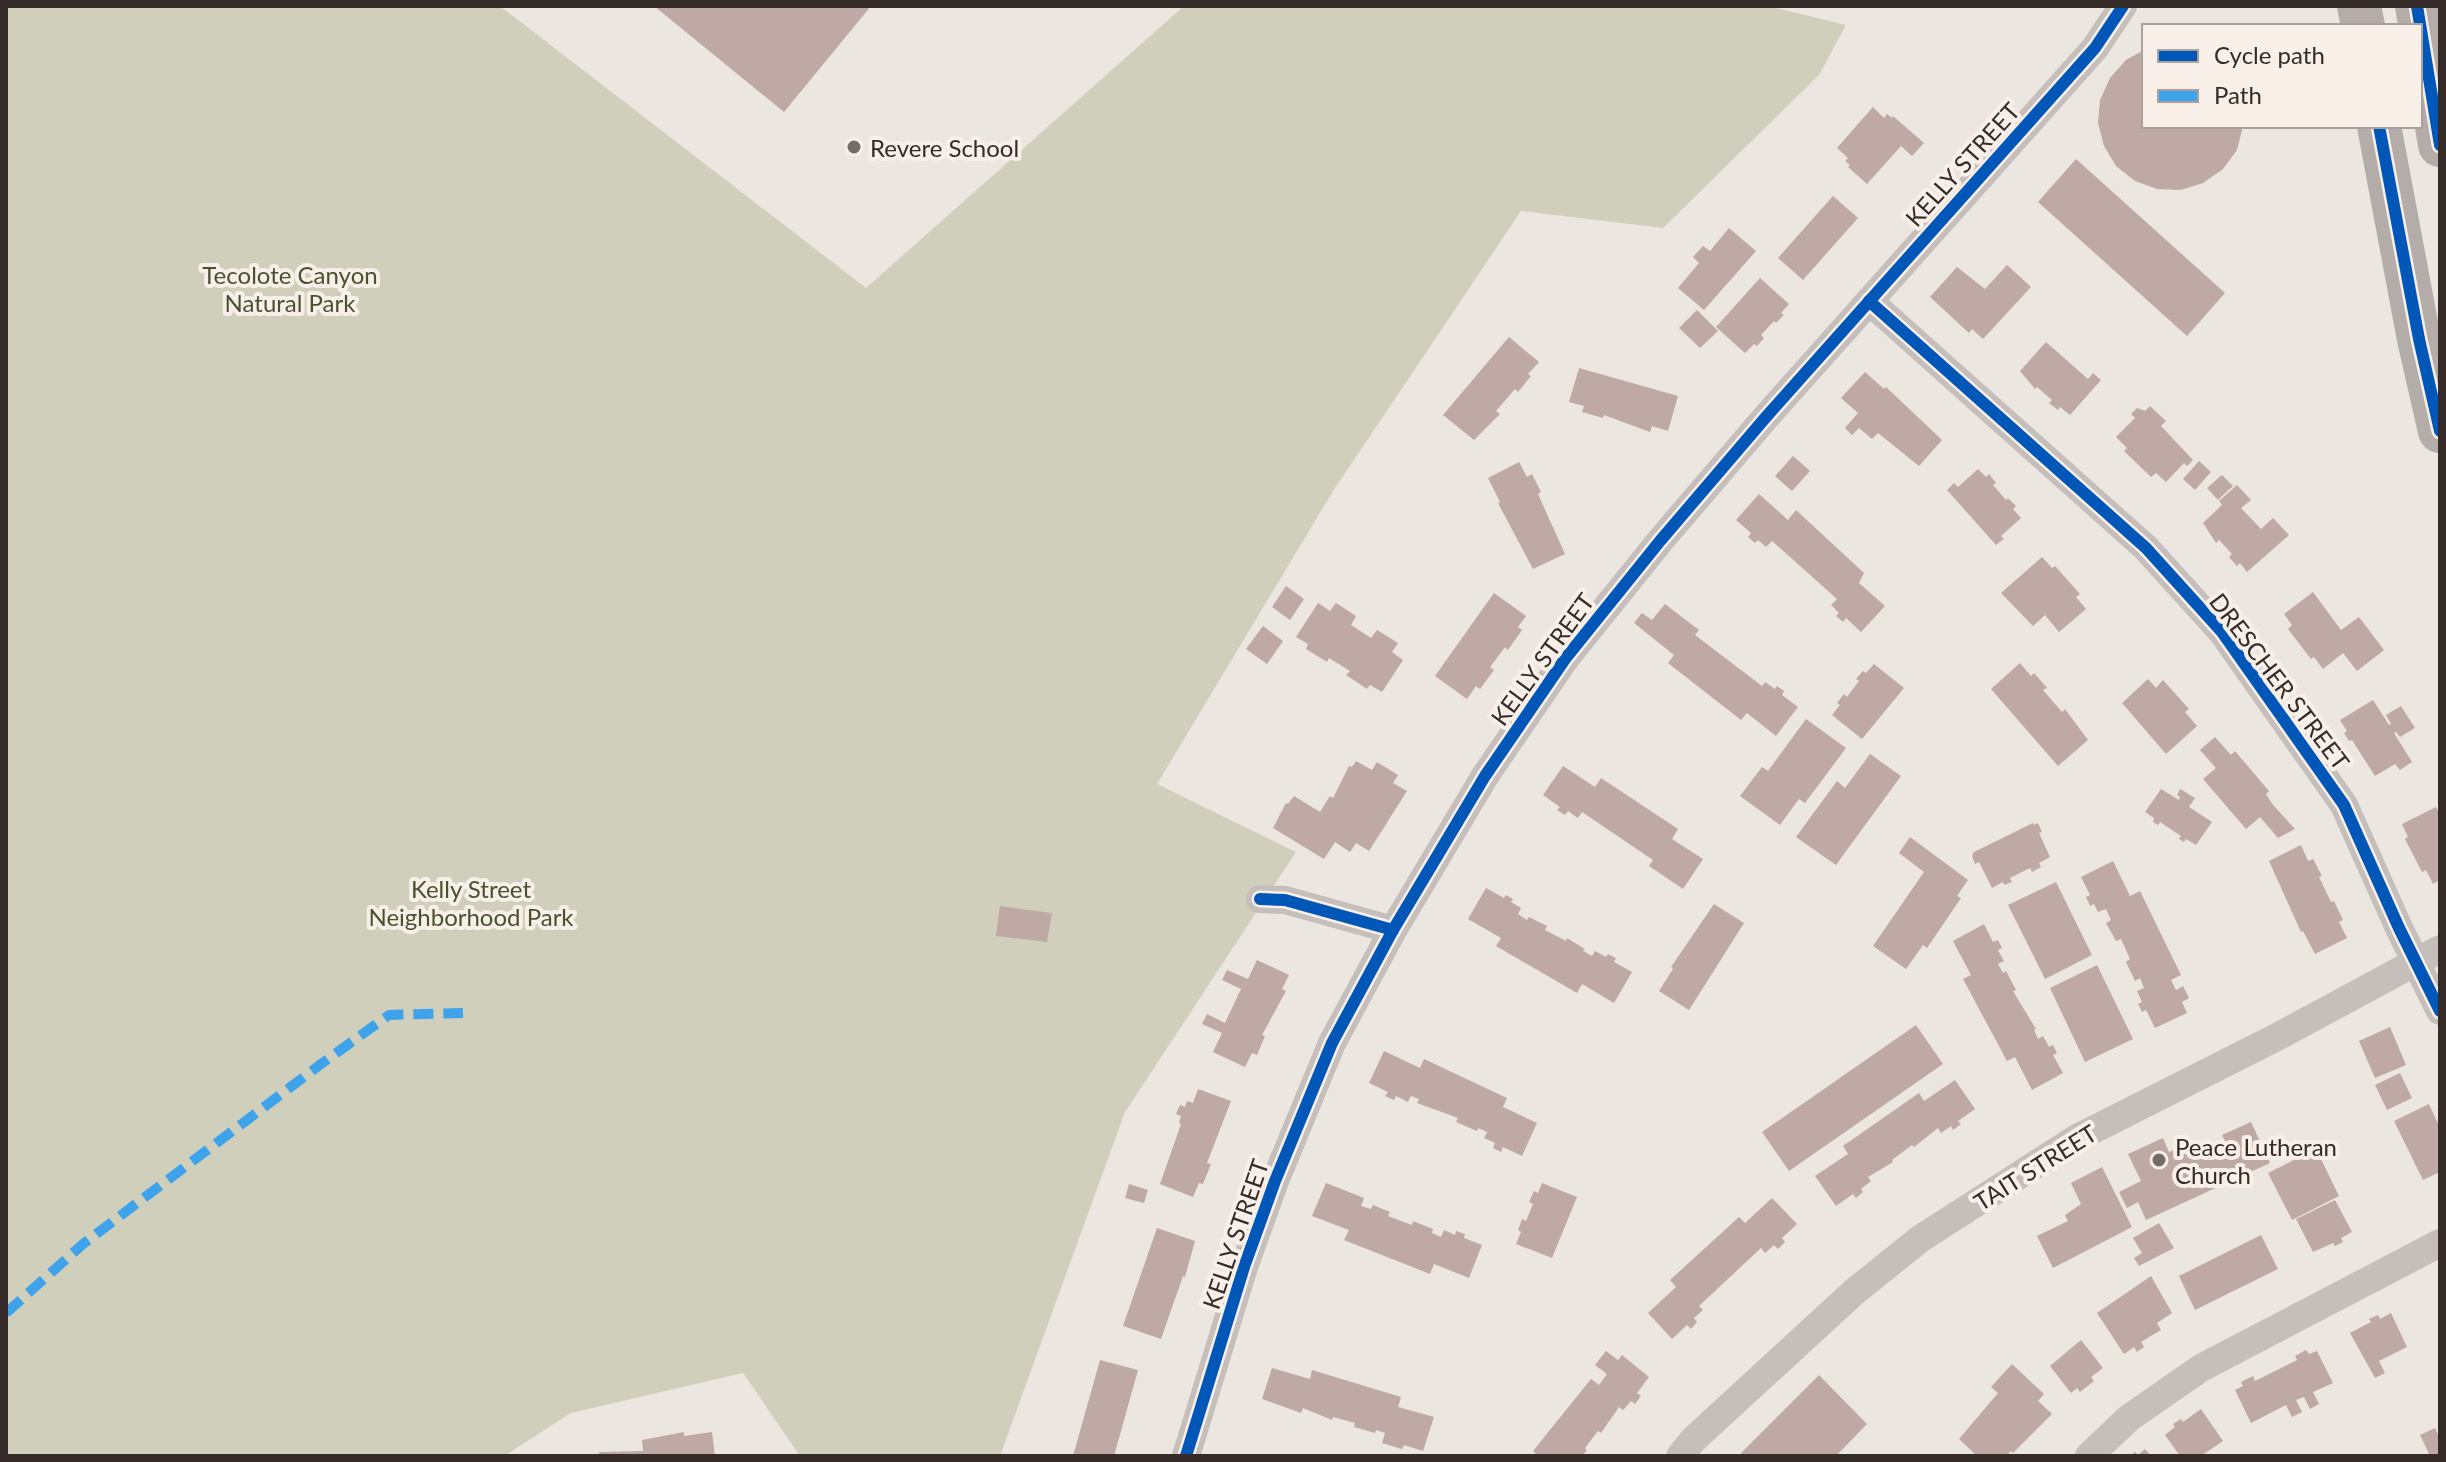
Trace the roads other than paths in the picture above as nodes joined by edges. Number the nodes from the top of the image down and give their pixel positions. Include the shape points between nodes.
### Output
1 (2123, 6) edge
2 (2422, 36) edge
3 (2379, 128) edge
4 (2440, 145) edge
5 (1869, 301) junction
6 (2440, 431) edge
7 (1260, 899) dead end
8 (1393, 930) junction
9 (2428, 956) edge
10 (2440, 1011) edge
11 (2440, 1243) edge
12 (1186, 1456) edge
13 (1680, 1456) edge
14 (2089, 1456) edge

1 - 5 street, KELLY STREET via 2095,48
2 - 4 main road
3 - 6 main road
5 - 8 street, KELLY STREET via 1565,659 1485,776
5 - 9 street, DRESCHER STREET via 2146,548 2222,632 2344,805
7 - 8 street via 1328,910
8 - 12 street, KELLY STREET via 1332,1043 1275,1181
9 - 10 street, DRESCHER STREET
9 - 13 street, TAIT STREET via 2077,1138 1920,1239 1844,1301
11 - 14 street via 2201,1368 2129,1418

